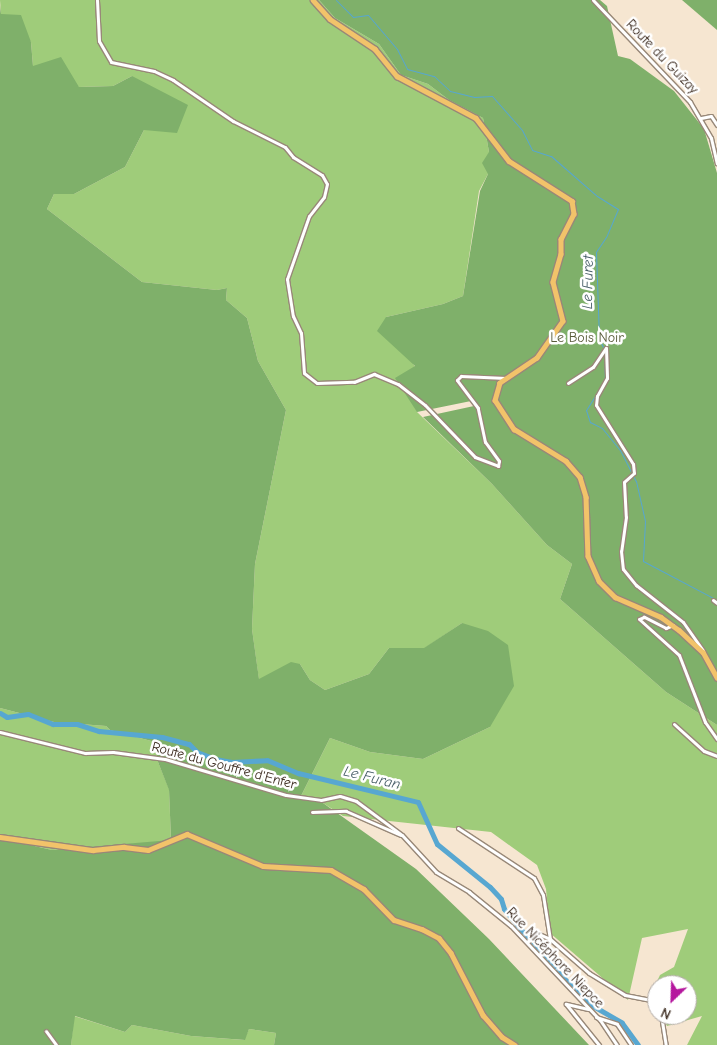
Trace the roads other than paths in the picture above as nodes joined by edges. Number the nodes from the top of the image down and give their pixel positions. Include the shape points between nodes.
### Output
1 (97, 0) edge
2 (313, 0) edge
3 (593, 0) edge
4 (701, 118) junction
5 (717, 125) edge
6 (717, 162) edge
7 (506, 378) junction
8 (568, 383) dead end
9 (713, 600) dead end
10 (717, 603) edge
11 (674, 625) junction
12 (703, 652) junction
13 (717, 677) edge
14 (674, 724) dead end
15 (0, 732) edge
16 (717, 740) edge
17 (717, 756) edge
18 (312, 812) dead end
19 (458, 828) dead end
20 (402, 834) junction
21 (0, 837) edge
22 (550, 939) junction
23 (527, 942) junction
24 (647, 999) edge
25 (588, 1009) junction
26 (596, 1017) junction
27 (663, 1025) edge
28 (46, 1031) dead end
29 (56, 1045) edge
30 (514, 1045) edge
31 (598, 1045) edge
32 (617, 1045) edge
33 (631, 1045) edge
34 (666, 1045) edge

1 - 7 street via 99,41 111,62 154,71 173,80 233,121 285,146 293,157 316,170 327,184 324,197 310,216 287,279 293,316 301,333 304,373 317,383 354,382 374,374 398,384 425,405 475,457 498,466 499,461 485,442 478,408 457,380 461,376
2 - 7 main road via 330,19 375,49 397,76 476,118 509,161 572,201 574,214 561,239 561,254 553,282 563,321 541,355
3 - 4 street, Route du Guizay via 682,91
4 - 5 street via 711,116
4 - 6 street, Route du Guizay via 711,138
7 - 11 main road via 500,383 495,400 511,426 566,461 580,477 586,497 588,556 599,582 619,599
8 - 12 street via 598,362 604,349 607,378 596,405 633,464 633,473 624,482 623,569 636,585 684,622
9 - 10 street
11 - 12 main road
11 - 16 street via 666,628 644,617 639,620 679,655 705,722
12 - 13 main road
14 - 17 street via 704,751
15 - 20 street, Route du Gouffre d'Enfer via 85,753 113,752 165,759 286,795 321,800 348,798
18 - 20 street via 346,811 380,824 398,836
19 - 22 street via 534,878 543,894
20 - 23 street, Rue Nicéphore Niepce via 436,872 482,901
21 - 30 main road via 93,850 124,847 148,850 187,834 263,866 331,870 364,889 394,920 432,932 439,938 451,953 483,1015 502,1037
22 - 23 street via 539,934
22 - 24 street via 589,973 625,995
23 - 25 street, Rue Nicéphore Niepce
25 - 26 street, Rue Nicéphore Niepce
25 - 31 street via 566,1004
26 - 32 street, Rue Nicéphore Niepce
26 - 33 street via 617,1024
27 - 34 street
28 - 29 street

